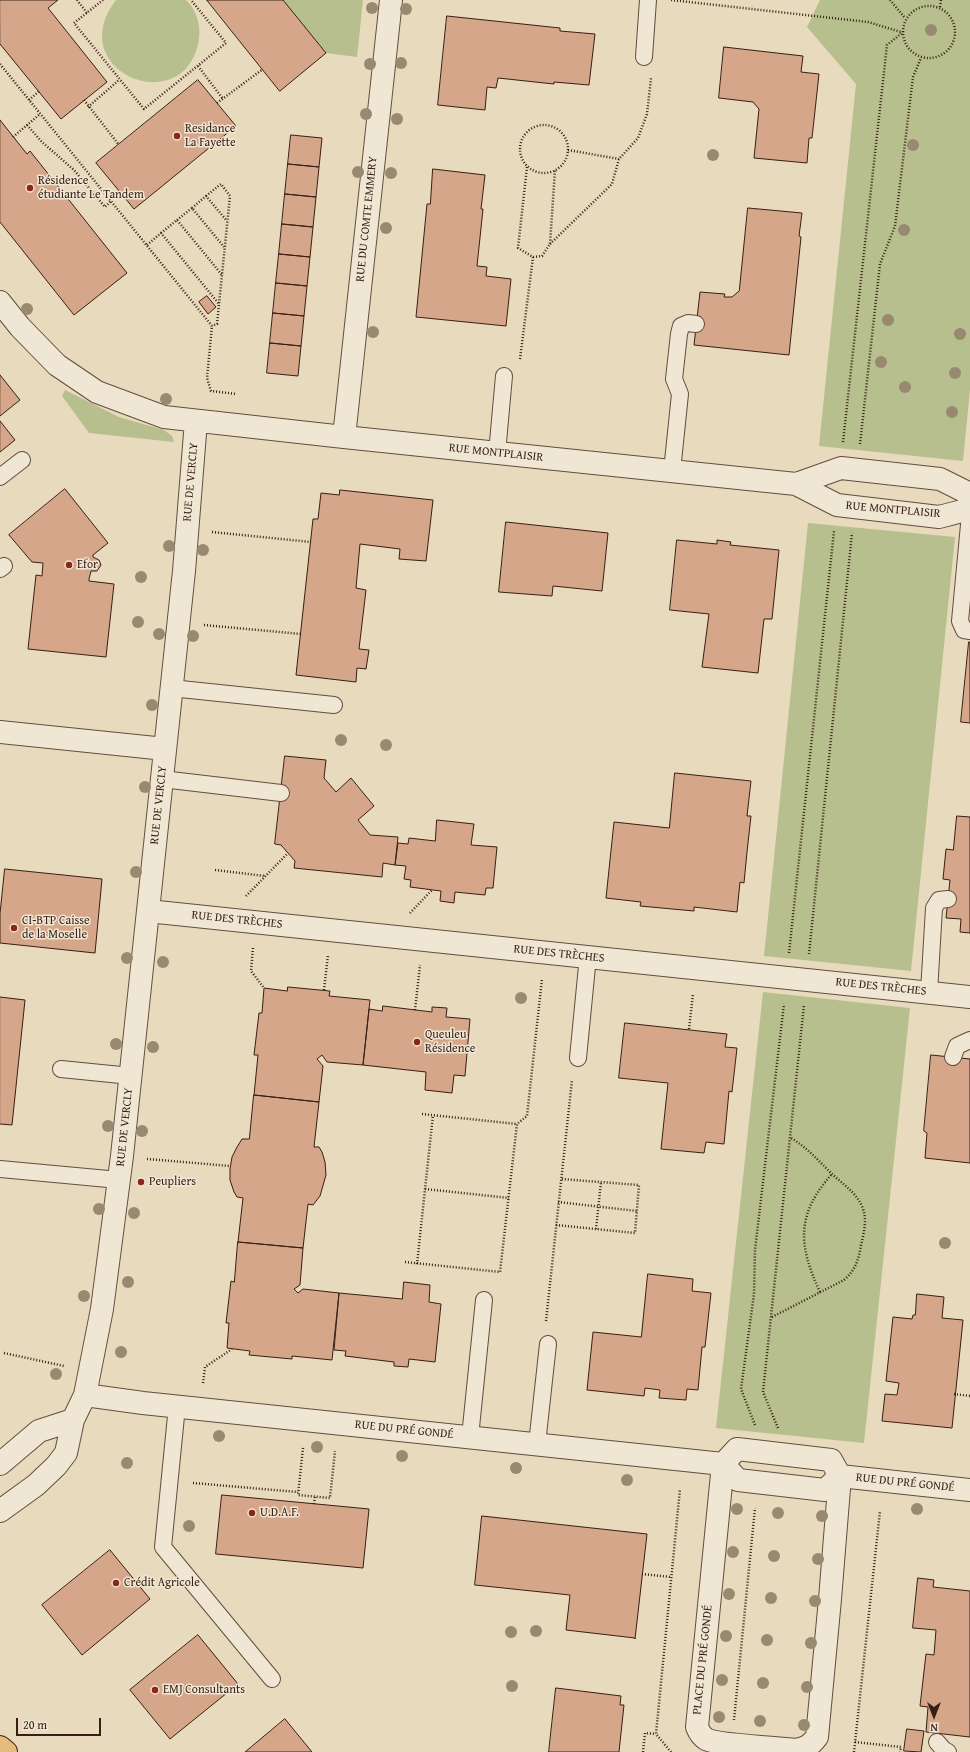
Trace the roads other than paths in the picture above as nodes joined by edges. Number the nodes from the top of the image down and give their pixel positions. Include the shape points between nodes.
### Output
1 (391, 0) edge
2 (648, 0) edge
3 (644, 57) dead end
4 (0, 302) edge
5 (696, 324) dead end
6 (504, 376) dead end
7 (196, 421) junction
8 (344, 437) junction
9 (497, 453) junction
10 (22, 460) dead end
11 (672, 471) junction
12 (0, 477) edge
13 (796, 484) junction
14 (970, 494) edge
15 (970, 509) edge
16 (970, 514) edge
17 (970, 631) edge
18 (171, 688) junction
19 (334, 705) dead end
20 (0, 732) edge
21 (165, 749) junction
22 (162, 779) junction
23 (281, 793) dead end
24 (948, 899) dead end
25 (148, 911) junction
26 (588, 956) junction
27 (929, 992) junction
28 (970, 996) edge
29 (970, 1040) edge
30 (953, 1057) dead end
31 (578, 1058) road end
32 (61, 1069) dead end
33 (131, 1076) junction
34 (0, 1169) edge
35 (119, 1180) junction
36 (484, 1300) dead end
37 (548, 1344) road end
38 (85, 1395) junction
39 (177, 1406) junction
40 (73, 1420) junction
41 (470, 1437) junction
42 (537, 1444) junction
43 (0, 1464) edge
44 (723, 1464) junction
45 (840, 1476) junction
46 (970, 1490) edge
47 (0, 1511) edge
48 (272, 1679) dead end
49 (0, 1747) edge
50 (812, 1748) edge
51 (6, 1752) edge

1 - 8 street, RUE DU COMTE EMMERY
2 - 3 lane
4 - 7 street via 20,327 58,365 97,392 154,414
5 - 11 lane via 688,323 681,326 679,334 674,379 680,394
6 - 9 lane
7 - 8 street, RUE MONTPLAISIR
7 - 18 street, RUE DE VERCLY
8 - 9 street, RUE MONTPLAISIR
9 - 11 street, RUE MONTPLAISIR
10 - 12 lane
11 - 13 street, RUE MONTPLAISIR
13 - 14 street, RUE MONTPLAISIR via 849,469 940,479
13 - 15 street, RUE MONTPLAISIR via 846,506 939,517
16 - 17 lane via 960,621 964,630
18 - 19 lane
18 - 21 street, RUE DE VERCLY
20 - 21 street
21 - 22 street, RUE DE VERCLY
22 - 23 lane
22 - 25 street, RUE DE VERCLY
24 - 27 lane via 939,900 934,908
25 - 26 street, RUE DES TRÈCHES
25 - 33 street, RUE DE VERCLY
26 - 27 street, RUE DES TRÈCHES
26 - 31 lane
27 - 28 street, RUE DES TRÈCHES
29 - 30 lane via 957,1046
32 - 33 lane
33 - 35 street, RUE DE VERCLY
34 - 35 lane
35 - 38 street, RUE DE VERCLY via 102,1309
36 - 41 lane
37 - 42 lane
38 - 39 street, RUE DU PRÉ GONDÉ
38 - 40 street, RUE DE VERCLY
39 - 41 street, RUE DU PRÉ GONDÉ
39 - 48 lane via 163,1547
40 - 43 street via 39,1431
40 - 47 street, RUE DE VERCLY via 66,1453 56,1466 36,1485
41 - 42 street, RUE DU PRÉ GONDÉ
42 - 44 street, RUE DU PRÉ GONDÉ
44 - 45 street, RUE DU PRÉ GONDÉ via 738,1480 825,1490
44 - 45 street, RUE DU PRÉ GONDÉ via 738,1449 831,1460
44 - 50 street, PLACE DU PRÉ GONDÉ via 697,1727 707,1740 796,1750
45 - 46 street, RUE DU PRÉ GONDÉ
45 - 50 street, PLACE DU PRÉ GONDÉ via 819,1720 817,1737
49 - 51 main road

